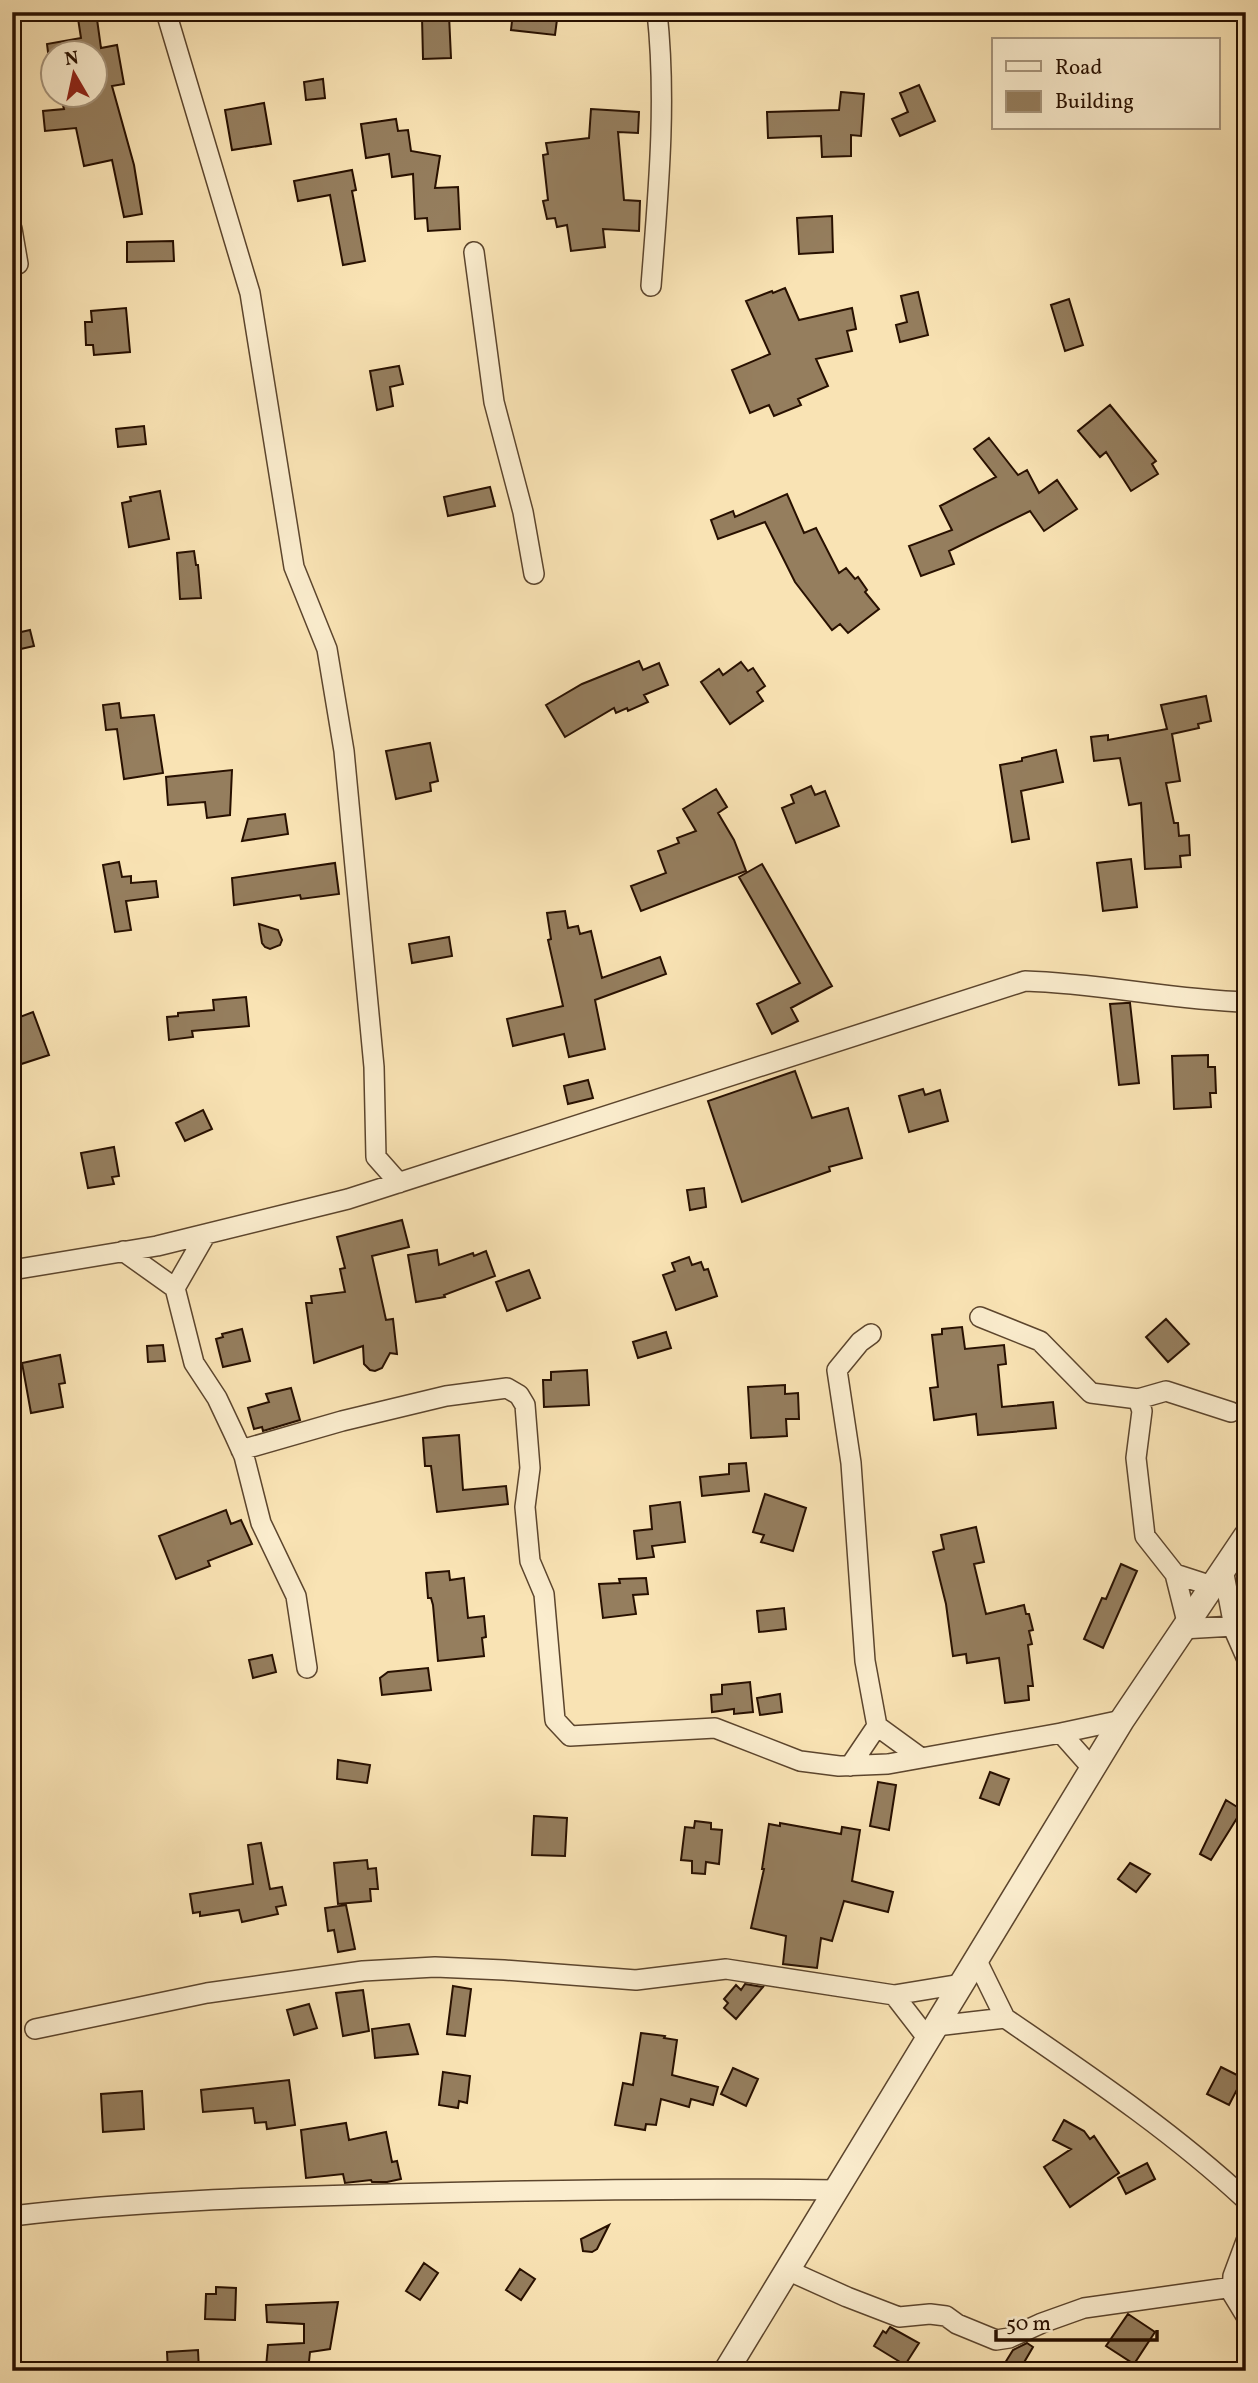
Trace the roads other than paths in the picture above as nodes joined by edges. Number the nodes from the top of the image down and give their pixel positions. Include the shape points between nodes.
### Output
1 (166, 12) edge
2 (657, 12) edge
3 (12, 229) edge
4 (474, 252) dead end
5 (12, 261) edge
6 (651, 286) dead end
7 (534, 574) dead end
8 (1246, 1002) edge
9 (399, 1183) junction
10 (206, 1234) junction
11 (123, 1251) junction
12 (12, 1270) edge
13 (175, 1288) junction
14 (980, 1317) dead end
15 (871, 1334) dead end
16 (1138, 1399) junction
17 (1231, 1412) dead end
18 (242, 1450) junction
19 (1246, 1536) edge
20 (1175, 1574) junction
21 (1217, 1577) junction
22 (1185, 1626) junction
23 (1234, 1626) junction
24 (1246, 1657) edge
25 (307, 1668) dead end
26 (1122, 1720) junction
27 (877, 1726) junction
28 (1061, 1732) junction
29 (921, 1758) junction
30 (850, 1766) junction
31 (1092, 1768) junction
32 (976, 1959) junction
33 (961, 1984) junction
34 (894, 1995) junction
35 (1005, 2018) junction
36 (35, 2029) dead end
37 (932, 2032) junction
38 (835, 2190) junction
39 (1246, 2200) edge
40 (12, 2216) edge
41 (1246, 2241) edge
42 (787, 2270) junction
43 (1233, 2287) junction
44 (1246, 2316) edge
45 (733, 2366) edge

1 - 9 street via 250,293 293,567 327,649 345,765 374,1068 376,1157
2 - 6 street via 662,62
3 - 5 street via 18,264
4 - 7 street via 494,401
8 - 9 street via 1025,981
9 - 10 street
10 - 11 street
10 - 13 street
11 - 12 street
11 - 13 street
13 - 18 street via 194,1363
14 - 16 street via 1040,1340 1091,1392
15 - 27 street via 837,1370 851,1463 864,1661
16 - 17 street via 1166,1391
16 - 20 street via 1142,1411 1136,1458 1145,1536
18 - 25 street via 261,1523 296,1596
18 - 30 street via 446,1396 507,1388 525,1405 530,1560 544,1594 555,1720 570,1735 715,1728 800,1761
19 - 21 street
20 - 21 street
20 - 22 street
21 - 22 street
21 - 23 street
22 - 23 street
22 - 26 street
23 - 24 street
26 - 28 street
26 - 31 street
27 - 29 street
27 - 30 street
28 - 29 street
28 - 31 street
29 - 30 street
31 - 32 street
32 - 33 street
32 - 35 street
33 - 34 street
33 - 37 street
34 - 36 street via 726,1969 635,1980 435,1967 363,1971 206,1993
34 - 37 street
35 - 37 street
35 - 39 street via 1137,2108
37 - 38 street
38 - 40 street via 262,2197 67,2208
38 - 42 street
41 - 43 street
42 - 43 street via 900,2317 946,2316 996,2340 1084,2308
42 - 45 street
43 - 44 street

